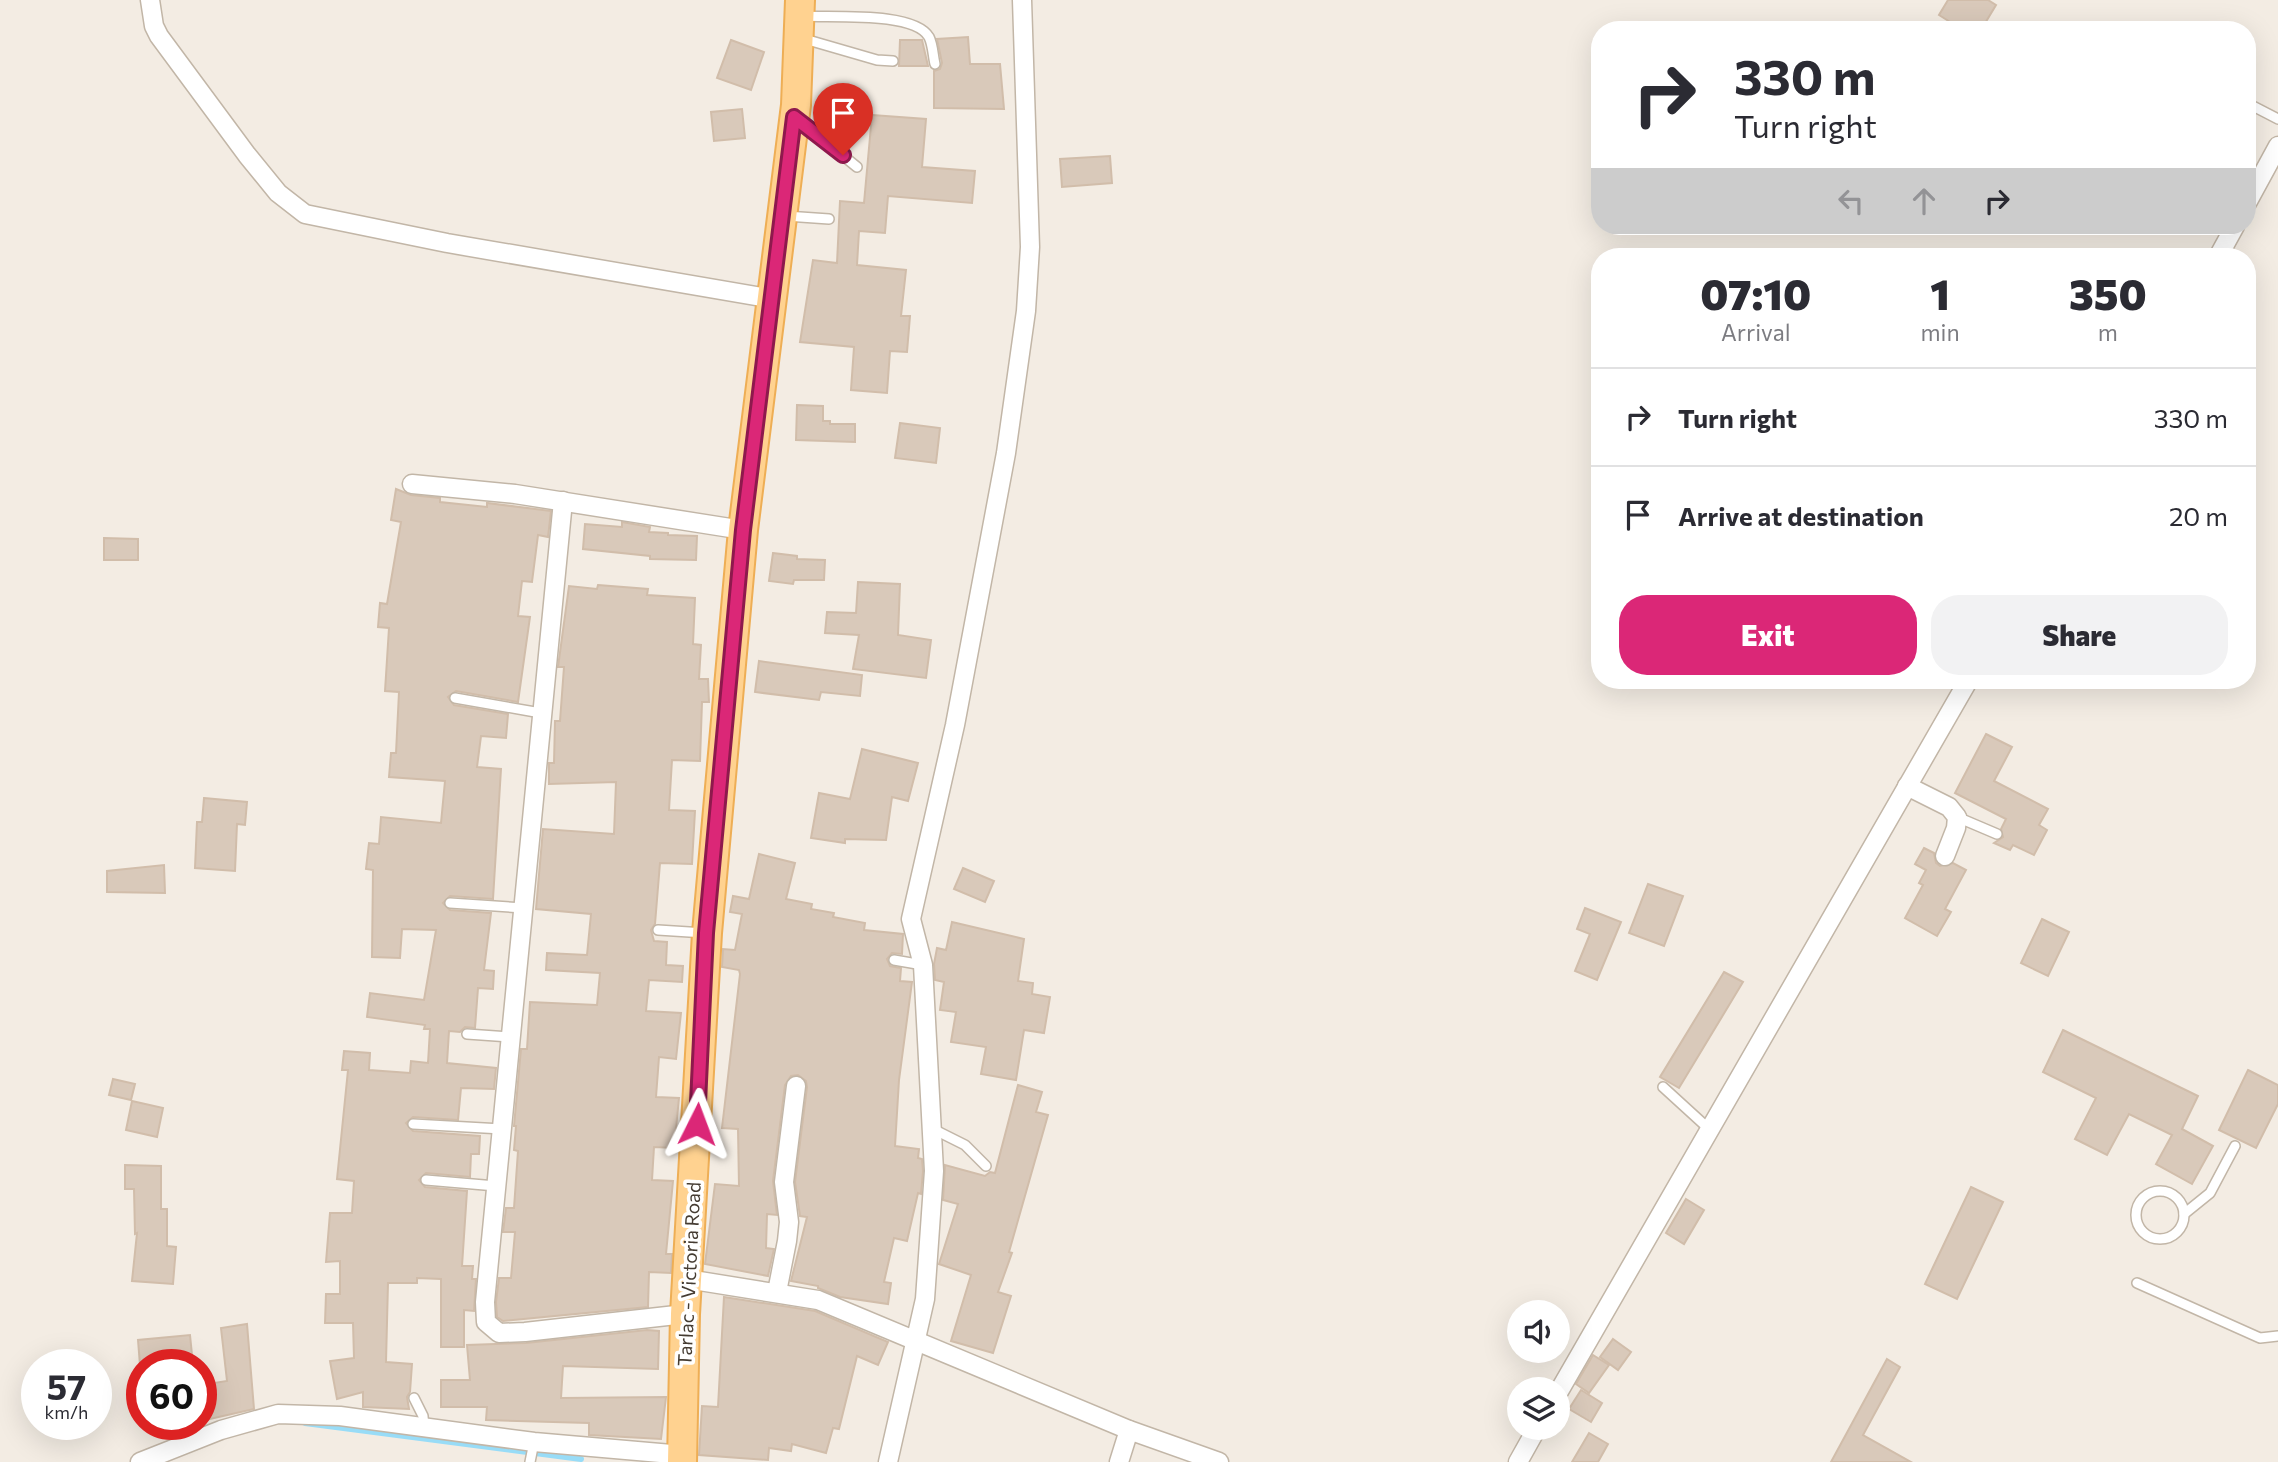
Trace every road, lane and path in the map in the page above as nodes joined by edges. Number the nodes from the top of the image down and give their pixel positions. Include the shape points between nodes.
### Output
1 (150, 0) edge
2 (1022, 0) edge
3 (800, 18) edge
4 (893, 61) dead end
5 (934, 64) dead end
6 (2256, 108) edge
7 (794, 117) junction
8 (2278, 119) edge
9 (2278, 146) edge
10 (858, 167) dead end
11 (2256, 186) edge
12 (784, 216) junction
13 (830, 219) dead end
14 (774, 299) junction
15 (412, 484) dead end
16 (563, 501) junction
17 (743, 530) junction
18 (1963, 689) edge
19 (455, 698) dead end
20 (541, 713) junction
21 (1907, 786) junction
22 (1957, 817) junction
23 (1997, 834) dead end
24 (1945, 856) dead end
25 (450, 903) dead end
26 (523, 908) junction
27 (659, 930) dead end
28 (706, 933) junction
29 (894, 960) dead end
30 (923, 965) junction
31 (467, 1034) dead end
32 (510, 1037) junction
33 (796, 1086) dead end
34 (1663, 1087) dead end
35 (413, 1124) dead end
36 (931, 1128) junction
37 (502, 1129) junction
38 (1709, 1129) junction
39 (2235, 1146) dead end
40 (986, 1166) dead end
41 (426, 1180) dead end
42 (496, 1186) junction
43 (2184, 1214) junction
44 (687, 1279) junction
45 (2137, 1283) dead end
46 (778, 1292) junction
47 (685, 1314) junction
48 (2278, 1336) edge
49 (915, 1343) junction
50 (1567, 1377) edge
51 (414, 1398) dead end
52 (424, 1427) junction
53 (1129, 1430) junction
54 (1530, 1440) edge
55 (534, 1442) junction
56 (683, 1458) edge
57 (140, 1462) edge
58 (530, 1462) edge
59 (888, 1462) edge
60 (1119, 1462) edge
61 (1220, 1462) edge
62 (1518, 1462) edge

1 - 14 street via 159,36 262,174 305,214
2 - 30 street via 1030,247 1026,311 1006,453 957,712 912,907
3 - 4 lane via 877,60
3 - 5 lane via 914,24 928,37
3 - 7 main road, Tarlac - Victoria Road
6 - 8 lane
7 - 10 lane
7 - 12 main road, Tarlac - Victoria Road
9 - 11 street
12 - 13 lane
12 - 14 main road, Tarlac - Victoria Road
14 - 17 main road, Tarlac - Victoria Road
15 - 16 street
16 - 17 street
16 - 20 street
17 - 28 main road, Tarlac - Victoria Road
18 - 21 street
19 - 20 lane
20 - 26 street
21 - 22 street via 1949,807
21 - 38 street
22 - 23 lane
22 - 24 street
25 - 26 lane
26 - 32 street
27 - 28 lane
28 - 44 main road, Tarlac - Victoria Road
29 - 30 lane
30 - 36 street
31 - 32 lane
32 - 37 street
33 - 46 street via 784,1182 789,1222
34 - 38 lane
35 - 37 lane
36 - 40 lane via 965,1145
36 - 49 street via 934,1171 925,1299
37 - 42 street
38 - 50 street
39 - 43 lane via 2210,1193
41 - 42 lane
42 - 47 street via 485,1302 486,1322 495,1331 538,1331
43 - 43 lane via 2180,1228 2168,1238 2153,1239 2140,1230 2135,1216 2139,1202 2151,1192 2166,1192 2179,1200
44 - 46 street
44 - 47 main road, Tarlac - Victoria Road
45 - 48 lane via 2259,1338
46 - 49 street via 818,1300
47 - 56 main road, Tarlac - Victoria Road
49 - 53 street
49 - 59 street
51 - 52 lane
52 - 55 street
52 - 57 street via 340,1416 278,1414 221,1430
53 - 60 street
53 - 61 street
54 - 62 street
55 - 56 street
55 - 58 lane

